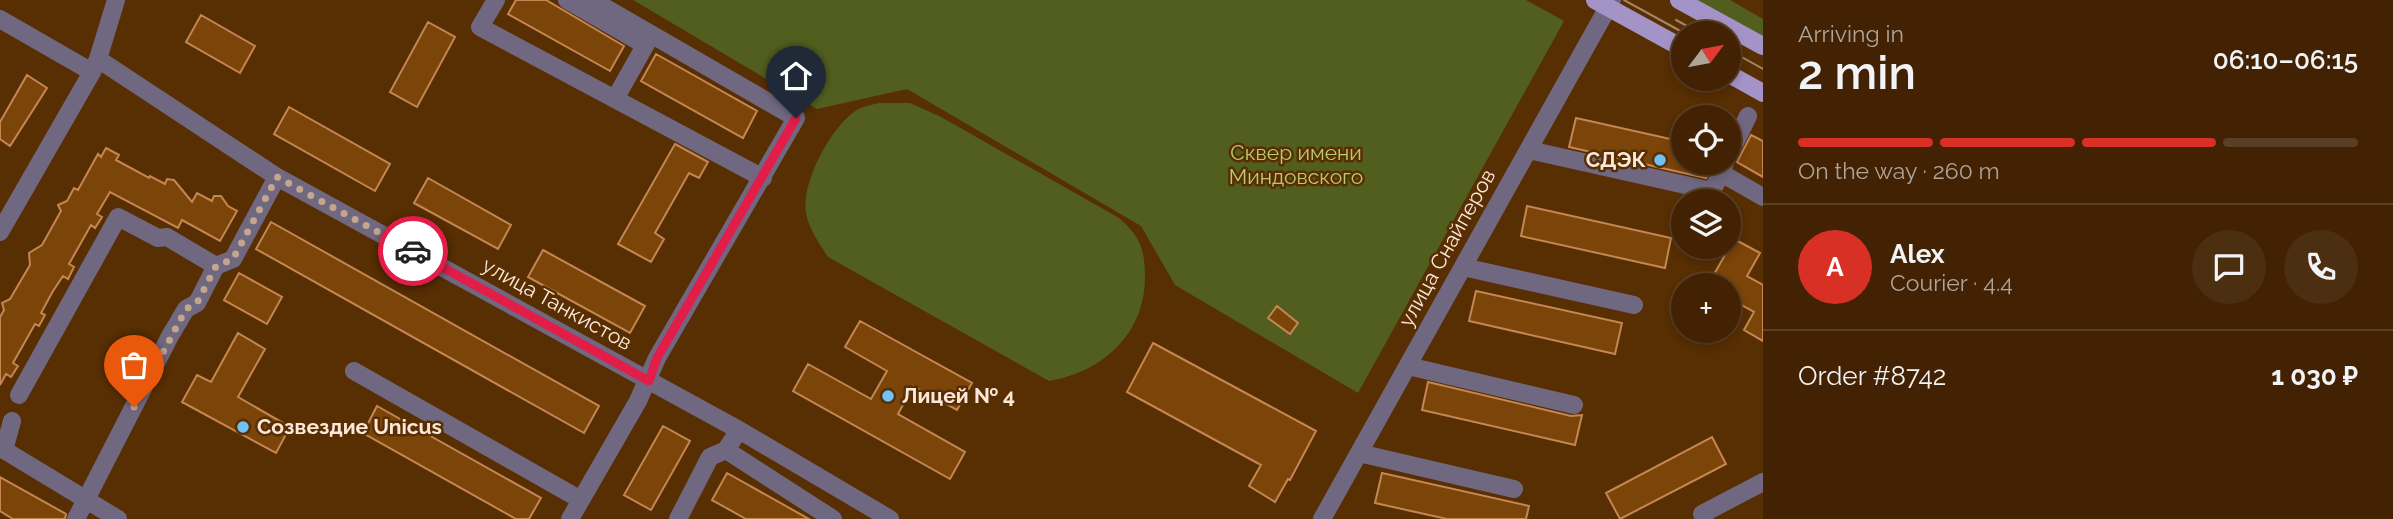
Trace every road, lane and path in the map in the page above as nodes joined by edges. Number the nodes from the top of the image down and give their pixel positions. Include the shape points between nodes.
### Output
1 (116, 0) edge
2 (496, 0) edge
3 (567, 0) edge
4 (592, 0) edge
5 (1679, 0) edge
6 (1605, 2) edge
7 (0, 19) edge
8 (648, 39) junction
9 (1671, 41) edge
10 (1763, 47) edge
11 (95, 66) junction
12 (1741, 81) edge
13 (1763, 93) edge
14 (615, 99) junction
15 (1748, 116) dead end
16 (1741, 130) edge
17 (1529, 150) junction
18 (1720, 175) edge
19 (1733, 175) edge
20 (277, 177) junction
21 (763, 178) junction
22 (1763, 197) edge
23 (0, 232) edge
24 (216, 266) junction
25 (1463, 267) junction
26 (1634, 305) dead end
27 (1408, 366) junction
28 (354, 371) dead end
29 (649, 381) junction
30 (19, 395) dead end
31 (1574, 405) dead end
32 (12, 421) dead end
33 (739, 430) junction
34 (726, 450) junction
35 (1359, 453) junction
36 (1763, 482) edge
37 (1514, 489) dead end
38 (86, 500) junction
39 (581, 500) junction
40 (1700, 517) edge
41 (76, 519) edge
42 (118, 519) edge
43 (570, 519) edge
44 (678, 519) edge
45 (833, 519) edge
46 (890, 519) edge
47 (1322, 519) edge

1 - 11 street
2 - 14 street via 480,27
3 - 8 street
4 - 8 street
5 - 10 main road
6 - 9 main road
6 - 17 street, улица Снайперов
7 - 11 street, улица Танкистов
8 - 14 street
8 - 21 street via 796,118
11 - 20 street, улица Танкистов
11 - 23 street
12 - 13 main road
14 - 21 street
15 - 16 street
17 - 18 street via 1712,191
17 - 25 street, улица Снайперов
19 - 22 street
20 - 24 street via 233,259
20 - 29 street, улица Танкистов
21 - 29 street via 657,358
24 - 30 street via 167,237 158,238 118,217
24 - 38 street via 197,303 186,309 170,336
25 - 26 street
25 - 27 street, улица Снайперов
27 - 31 street
27 - 35 street, улица Снайперов
28 - 39 street
29 - 33 street, улица Танкистов
29 - 39 street
32 - 38 street via 4,450
33 - 34 street
33 - 46 street, улица Танкистов
34 - 44 street via 710,457
34 - 45 street
35 - 37 street
35 - 47 street, улица Снайперов
36 - 40 street
38 - 41 street
38 - 42 street
39 - 43 street

